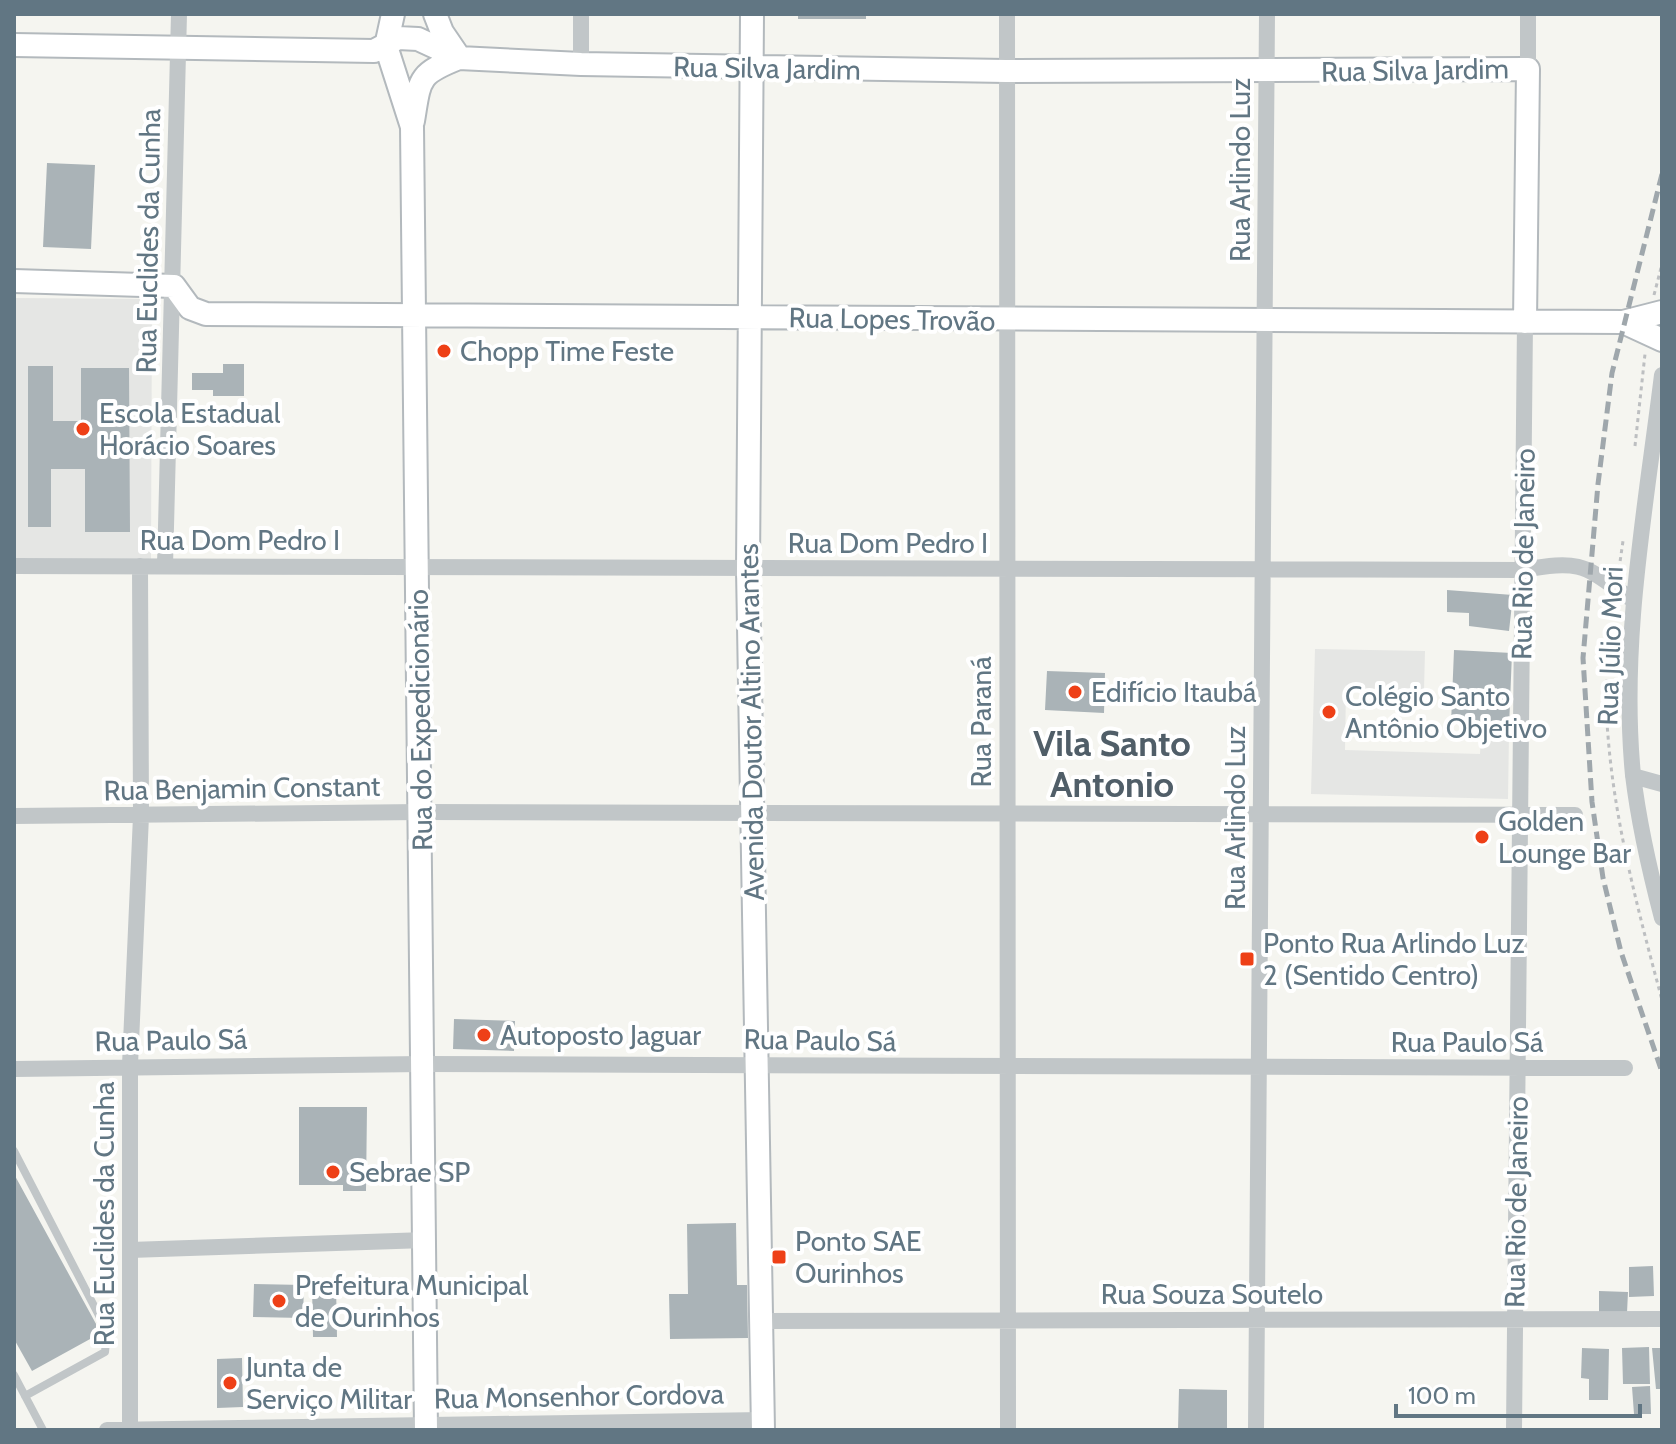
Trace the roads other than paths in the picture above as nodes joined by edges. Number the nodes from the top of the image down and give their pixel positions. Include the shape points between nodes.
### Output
1 (179, 14) edge
2 (393, 14) edge
3 (435, 14) edge
4 (581, 14) edge
5 (752, 14) edge
6 (1007, 14) edge
7 (1267, 14) edge
8 (1528, 14) edge
9 (14, 45) edge
10 (386, 46) junction
11 (179, 48) junction
12 (459, 58) junction
13 (581, 64) junction
14 (752, 69) junction
15 (1528, 69) junction
16 (1006, 71) junction
17 (1267, 71) junction
18 (412, 127) junction
19 (14, 281) edge
20 (174, 286) junction
21 (1662, 312) edge
22 (414, 315) junction
23 (750, 317) junction
24 (1265, 318) junction
25 (1006, 320) junction
26 (1525, 322) junction
27 (1623, 322) junction
28 (1662, 340) edge
29 (1662, 375) edge
30 (14, 566) edge
31 (140, 566) junction
32 (165, 566) junction
33 (418, 566) junction
34 (748, 569) junction
35 (1006, 569) junction
36 (1263, 570) junction
37 (1522, 570) junction
38 (1634, 601) junction
39 (1633, 776) junction
40 (1662, 784) edge
41 (421, 812) junction
42 (752, 814) junction
43 (1007, 815) junction
44 (1575, 815) dead end
45 (14, 816) edge
46 (141, 816) junction
47 (1261, 816) junction
48 (1520, 817) junction
49 (1662, 918) edge
50 (424, 1064) junction
51 (130, 1065) junction
52 (757, 1065) junction
53 (1519, 1067) junction
54 (1007, 1068) junction
55 (1625, 1068) dead end
56 (14, 1069) edge
57 (1259, 1070) junction
58 (14, 1151) edge
59 (426, 1240) junction
60 (130, 1250) junction
61 (1662, 1319) edge
62 (1007, 1320) junction
63 (1257, 1320) junction
64 (1514, 1320) junction
65 (761, 1321) junction
66 (14, 1375) edge
67 (25, 1396) junction
68 (763, 1425) edge
69 (426, 1427) edge
70 (43, 1430) edge
71 (107, 1430) edge
72 (130, 1430) edge
73 (1008, 1430) edge
74 (1256, 1430) edge
75 (1514, 1430) edge

1 - 11 street, Rua Euclides da Cunha
2 - 10 main road
3 - 12 main road
4 - 13 street
5 - 14 main road, Avenida Doutor Altino Arantes
6 - 16 street, Rua Paraná
7 - 17 street, Rua Arlindo Luz
8 - 15 street, Rua Rio de Janeiro
9 - 11 main road, Rua Silva Jardim
10 - 11 main road, Rua Silva Jardim via 359,51
10 - 12 main road, Rua Silva Jardim via 398,38 418,39
10 - 18 main road, Rua do Expedicionário
11 - 20 street, Rua Euclides da Cunha
12 - 13 main road, Rua Silva Jardim
12 - 18 main road via 429,70 419,87
13 - 14 main road, Rua Silva Jardim
14 - 16 main road, Rua Silva Jardim
14 - 23 main road, Avenida Doutor Altino Arantes
15 - 17 main road, Rua Silva Jardim
15 - 26 main road, Rua Rio de Janeiro
16 - 17 main road, Rua Silva Jardim
16 - 25 street, Rua Paraná
17 - 24 street, Rua Arlindo Luz
18 - 22 main road, Rua do Expedicionário
19 - 20 main road
20 - 22 main road, Rua Lopes Trovão via 190,308 206,314
20 - 32 street, Rua Euclides da Cunha
21 - 27 main road
22 - 23 main road, Rua Lopes Trovão
22 - 33 main road, Rua do Expedicionário
23 - 25 main road, Rua Lopes Trovão
23 - 34 main road, Avenida Doutor Altino Arantes
24 - 25 main road, Rua Lopes Trovão
24 - 26 main road, Rua Lopes Trovão
24 - 36 street, Rua Arlindo Luz
25 - 35 street, Rua Paraná
26 - 27 main road, Rua Lopes Trovão
26 - 37 street, Rua Rio de Janeiro
27 - 28 main road
29 - 38 street, Rua Júlio Mori
30 - 31 street, Rua Dom Pedro I
31 - 32 street, Rua Dom Pedro I
31 - 46 street, Rua Euclides da Cunha
32 - 33 street, Rua Dom Pedro I
33 - 34 street, Rua Dom Pedro I
33 - 41 main road, Rua do Expedicionário
34 - 35 street, Rua Dom Pedro I
34 - 42 main road, Avenida Doutor Altino Arantes
35 - 36 street, Rua Dom Pedro I
35 - 43 street, Rua Paraná
36 - 37 street, Rua Dom Pedro I
36 - 47 street, Rua Arlindo Luz
37 - 38 street, Rua Dom Pedro I via 1566,562 1590,568
37 - 48 street, Rua Rio de Janeiro
38 - 39 street, Rua Júlio Mori
39 - 40 street
39 - 49 street, Rua Júlio Mori
41 - 42 street, Rua Benjamin Constant
41 - 46 street, Rua Benjamin Constant
41 - 50 main road, Rua do Expedicionário
42 - 43 street, Rua Benjamin Constant
42 - 52 main road, Avenida Doutor Altino Arantes
43 - 47 street, Rua Benjamin Constant
43 - 54 street, Rua Paraná
44 - 48 street, Rua Benjamin Constant
45 - 46 street, Rua Benjamin Constant
46 - 51 street, Rua Euclides da Cunha
47 - 48 street, Rua Benjamin Constant
47 - 57 street, Rua Arlindo Luz
48 - 53 street, Rua Rio de Janeiro
50 - 51 street, Rua Paulo Sá
50 - 52 street, Rua Paulo Sá
50 - 59 main road, Rua do Expedicionário
51 - 56 street, Rua Paulo Sá
51 - 60 street, Rua Euclides da Cunha
52 - 54 street, Rua Paulo Sá
52 - 65 main road, Avenida Doutor Altino Arantes
53 - 55 street, Rua Paulo Sá
53 - 57 street, Rua Paulo Sá
53 - 64 street, Rua Rio de Janeiro
54 - 57 street, Rua Paulo Sá
54 - 62 street, Rua Paraná
57 - 63 street, Rua Arlindo Luz
58 - 67 lane via 107,1331 105,1352
59 - 60 street
59 - 69 main road, Rua do Expedicionário
60 - 72 street, Rua Euclides da Cunha
61 - 64 street, Rua Souza Soutelo
62 - 63 street, Rua Souza Soutelo
62 - 65 street, Rua Souza Soutelo
62 - 73 street, Rua Paraná
63 - 64 street, Rua Souza Soutelo
63 - 74 street, Rua Arlindo Luz
64 - 75 street, Rua Rio de Janeiro
65 - 68 main road, Avenida Doutor Altino Arantes
66 - 67 lane
67 - 70 lane
68 - 69 street, Rua Monsenhor Cordova
69 - 72 street, Rua Monsenhor Cordova
71 - 72 street, Rua Monsenhor Cordova

